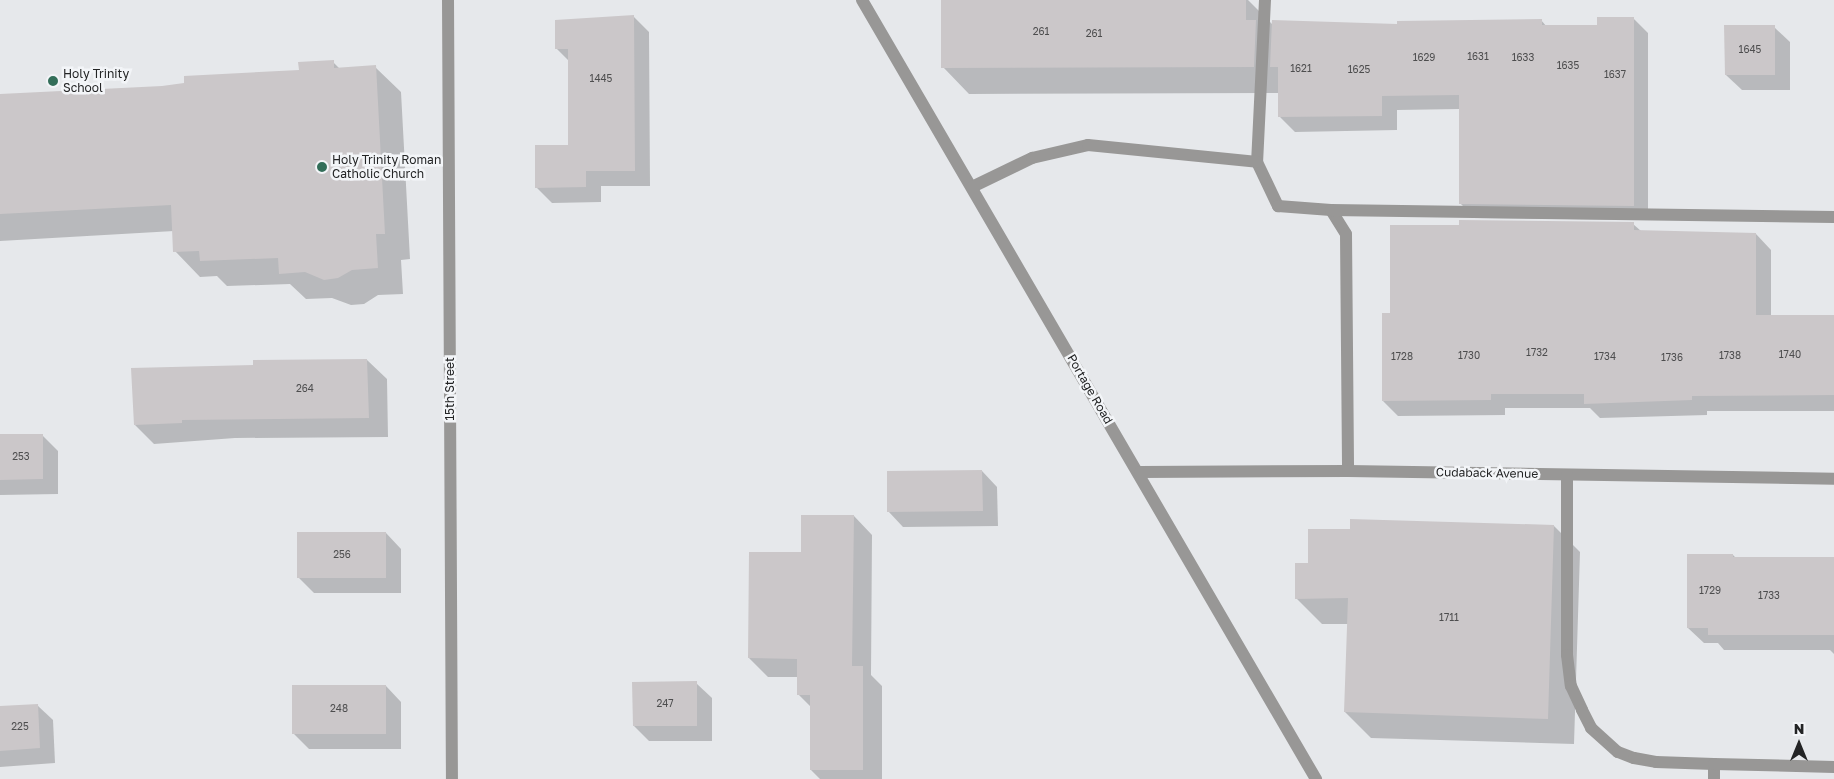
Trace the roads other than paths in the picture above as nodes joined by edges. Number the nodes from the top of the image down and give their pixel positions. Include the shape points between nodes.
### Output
1 (448, 0) edge
2 (862, 0) edge
3 (1265, 0) edge
4 (1257, 162) junction
5 (972, 187) junction
6 (1331, 210) junction
7 (1834, 216) edge
8 (1140, 472) junction
9 (1348, 472) junction
10 (1567, 474) junction
11 (1834, 479) edge
12 (1714, 764) junction
13 (1834, 767) edge
14 (452, 779) edge
15 (1316, 779) edge
16 (1714, 779) edge

1 - 14 street, 15th Street
2 - 5 street, Portage Road
3 - 4 street
4 - 5 street via 1088,145 1032,158
4 - 6 street via 1278,206
5 - 8 street, Portage Road
6 - 7 street
6 - 9 street via 1346,234
8 - 9 street, Cudaback Avenue
8 - 15 street, Portage Road
9 - 10 street, Cudaback Avenue
10 - 11 street, Cudaback Avenue
10 - 12 street via 1568,655 1571,686 1582,710 1604,741 1634,758
12 - 13 street
12 - 16 street

